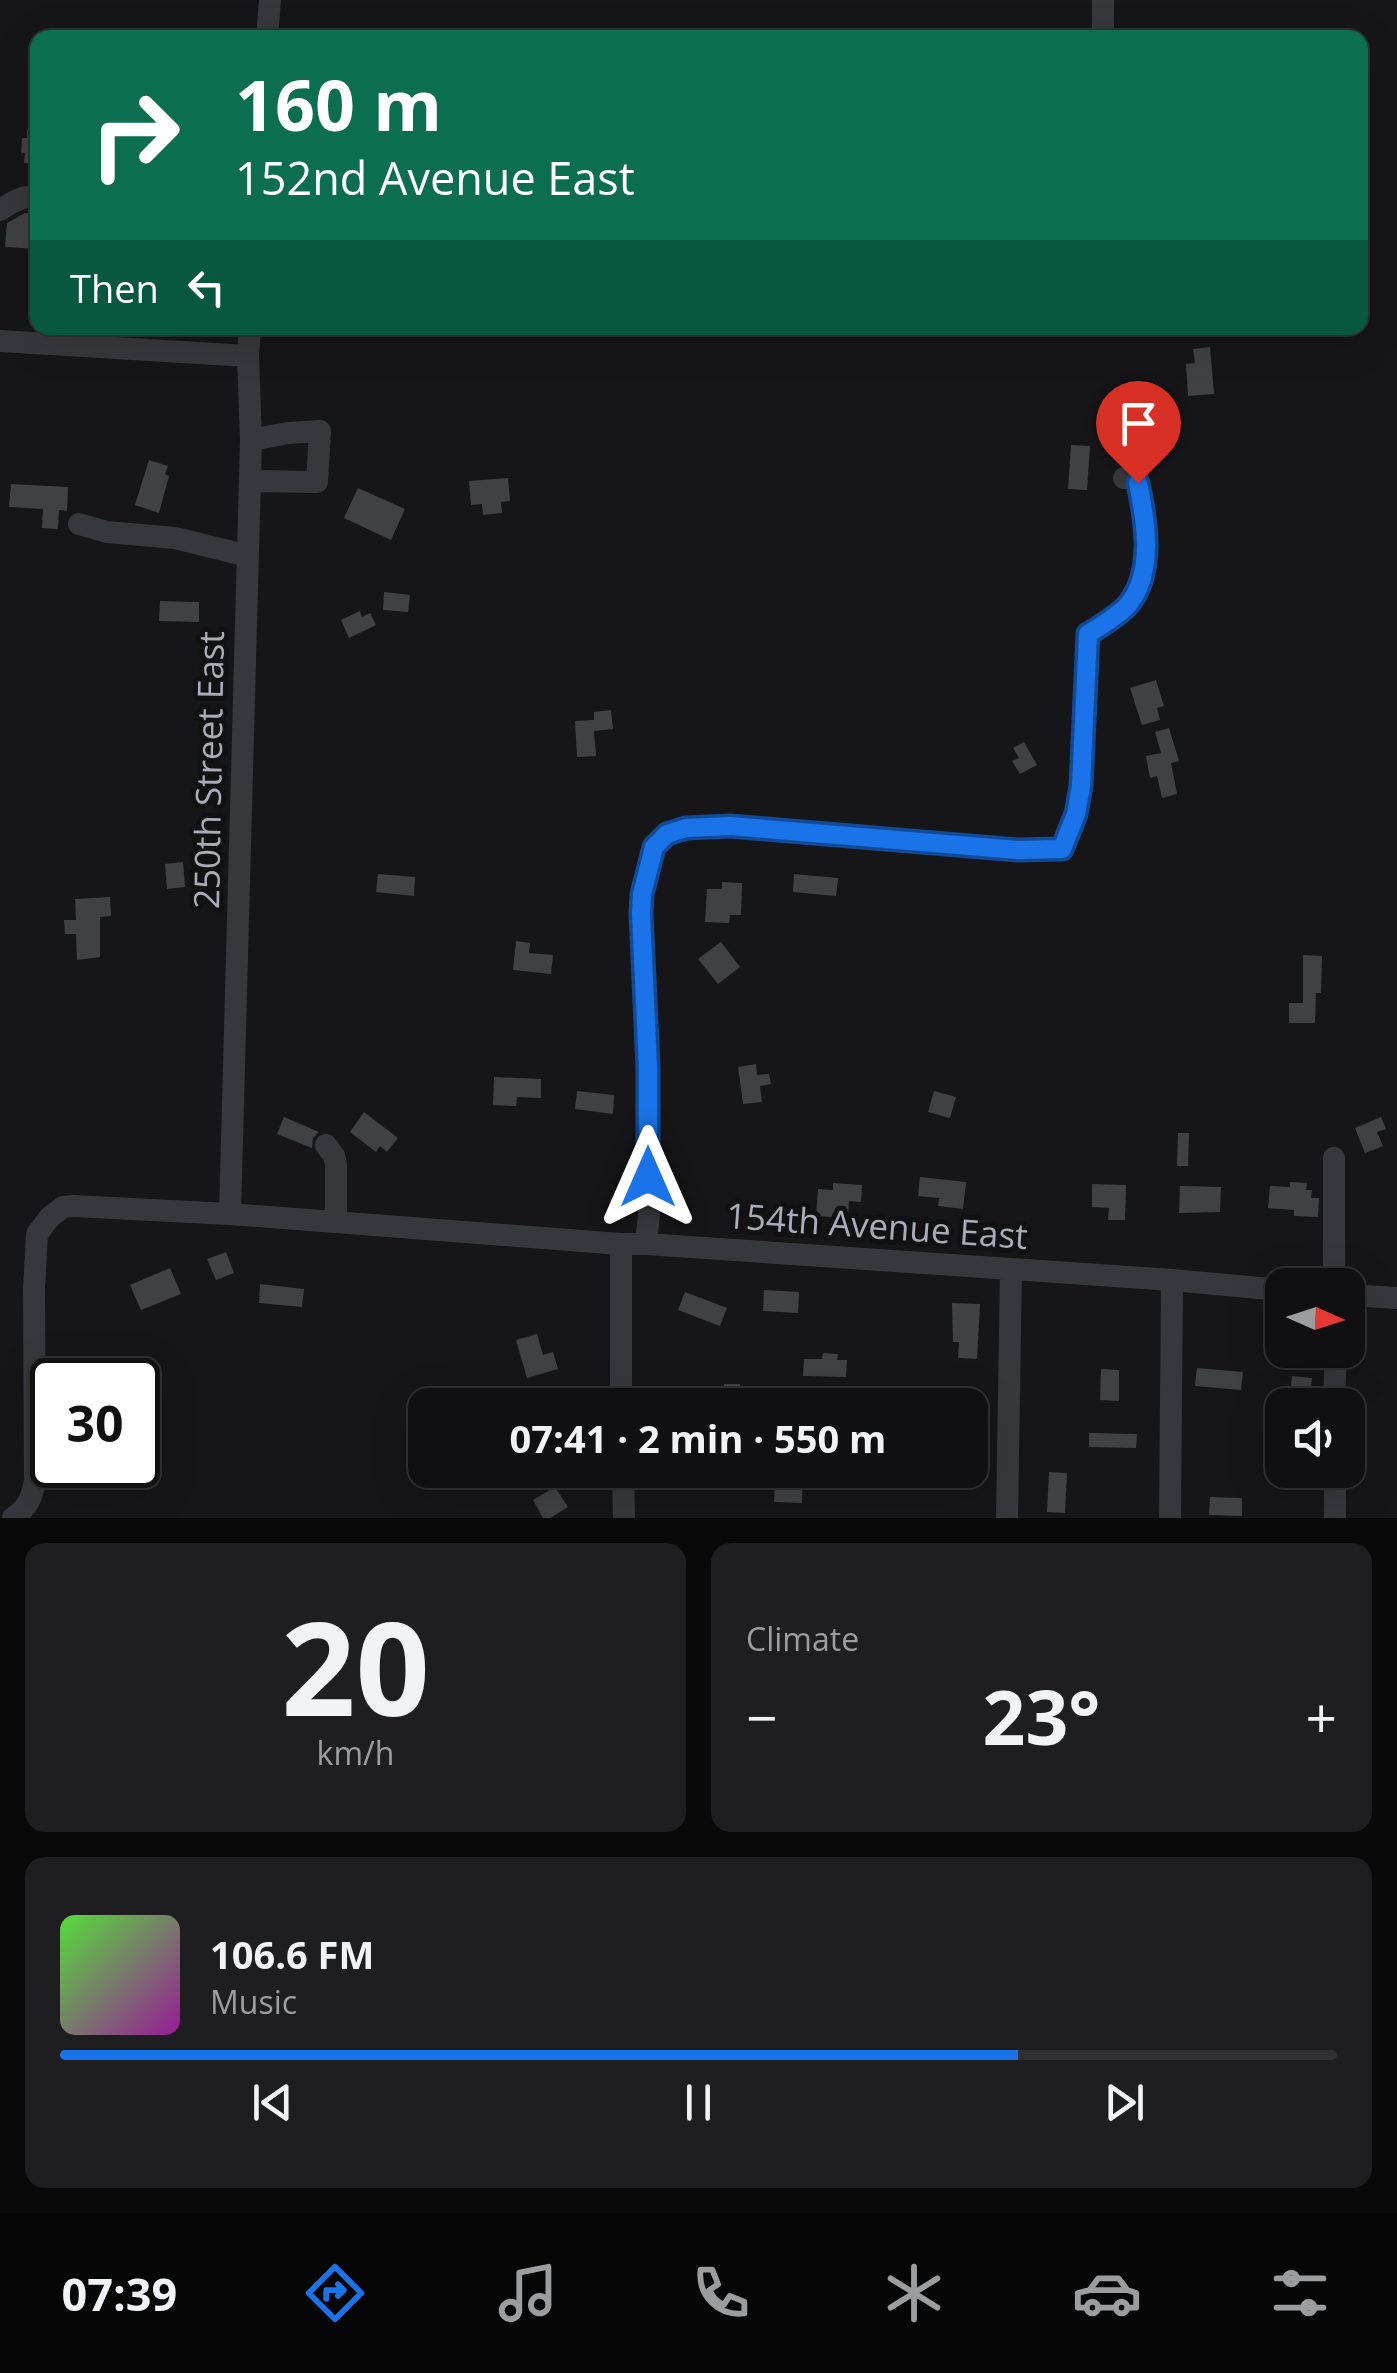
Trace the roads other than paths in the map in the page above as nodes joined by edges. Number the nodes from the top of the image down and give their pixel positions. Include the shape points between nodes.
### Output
1 (270, 0) edge
2 (1104, 0) edge
3 (268, 30) edge
4 (1103, 30) edge
5 (25, 197) dead end
6 (0, 210) edge
7 (250, 335) edge
8 (0, 341) edge
9 (248, 356) junction
10 (251, 440) junction
11 (1124, 478) dead end
12 (250, 481) junction
13 (79, 524) dead end
14 (248, 556) junction
15 (326, 1145) dead end
16 (1334, 1158) dead end
17 (230, 1214) junction
18 (336, 1222) junction
19 (621, 1244) junction
20 (646, 1244) junction
21 (1334, 1268) edge
22 (1011, 1269) junction
23 (1172, 1280) junction
24 (1265, 1288) edge
25 (1365, 1296) edge
26 (1397, 1298) edge
27 (621, 1388) edge
28 (623, 1488) edge
29 (1335, 1488) edge
30 (18, 1514) edge
31 (624, 1518) edge
32 (1007, 1518) edge
33 (1170, 1518) edge
34 (1335, 1518) edge

1 - 3 street
2 - 4 street
5 - 6 street
7 - 9 street, 250th Street East
8 - 9 street
9 - 10 street, 250th Street East
10 - 12 street, 250th Street East
10 - 12 street via 320,431 317,482
11 - 20 street via 1138,483 1144,567 1126,606 1088,634 1081,786 1062,849 730,826 677,829 654,847 642,894
12 - 14 street, 250th Street East
13 - 14 street
14 - 17 street, 250th Street East
15 - 18 street via 336,1164
16 - 21 street
17 - 18 street, 154th Avenue East
17 - 30 street, 154th Avenue East via 73,1206 41,1227 34,1288 36,1479
18 - 19 street, 154th Avenue East
19 - 20 street, 154th Avenue East
19 - 27 street
20 - 22 street, 154th Avenue East
22 - 23 street, 154th Avenue East
22 - 32 street
23 - 24 street, 154th Avenue East
23 - 33 street
25 - 26 street
28 - 31 street
29 - 34 street

